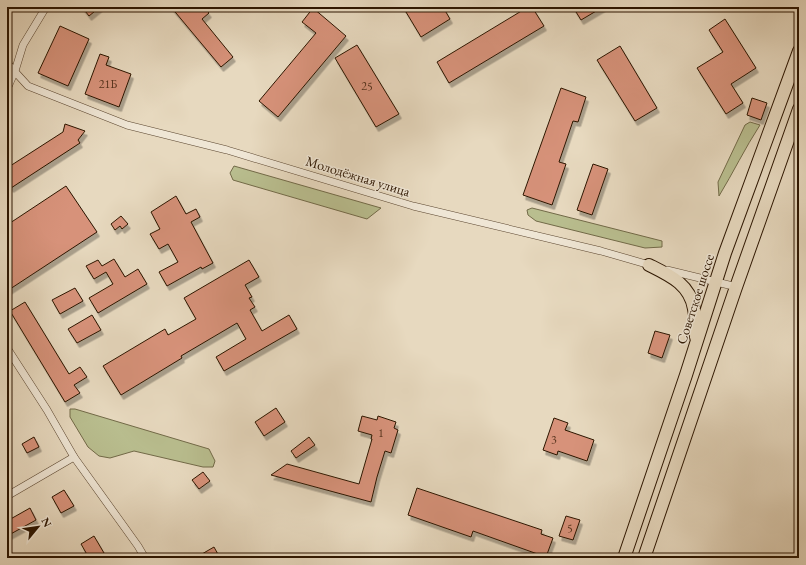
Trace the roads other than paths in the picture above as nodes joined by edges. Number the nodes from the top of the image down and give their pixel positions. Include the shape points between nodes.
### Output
1 (46, 7) edge
2 (799, 51) edge
3 (7, 64) edge
4 (15, 72) junction
5 (7, 89) edge
6 (799, 109) edge
7 (649, 265) junction
8 (716, 282) junction
9 (736, 287) junction
10 (696, 345) junction
11 (7, 348) edge
12 (74, 457) junction
13 (7, 496) edge
14 (145, 558) edge
15 (624, 558) edge
16 (644, 558) edge

1 - 4 street via 24,45
2 - 8 highway, Советское шоссе
3 - 4 street, Молодёжная улица
4 - 5 street
4 - 7 street, Молодёжная улица via 28,86 127,125 227,150 413,206 601,250
6 - 9 highway
7 - 8 street, Молодёжная улица
7 - 10 highway via 675,278 691,297
8 - 9 street, Молодёжная улица
8 - 10 highway, Советское шоссе
9 - 16 highway
10 - 15 highway, Советское шоссе
11 - 12 street
12 - 13 street
12 - 14 street

